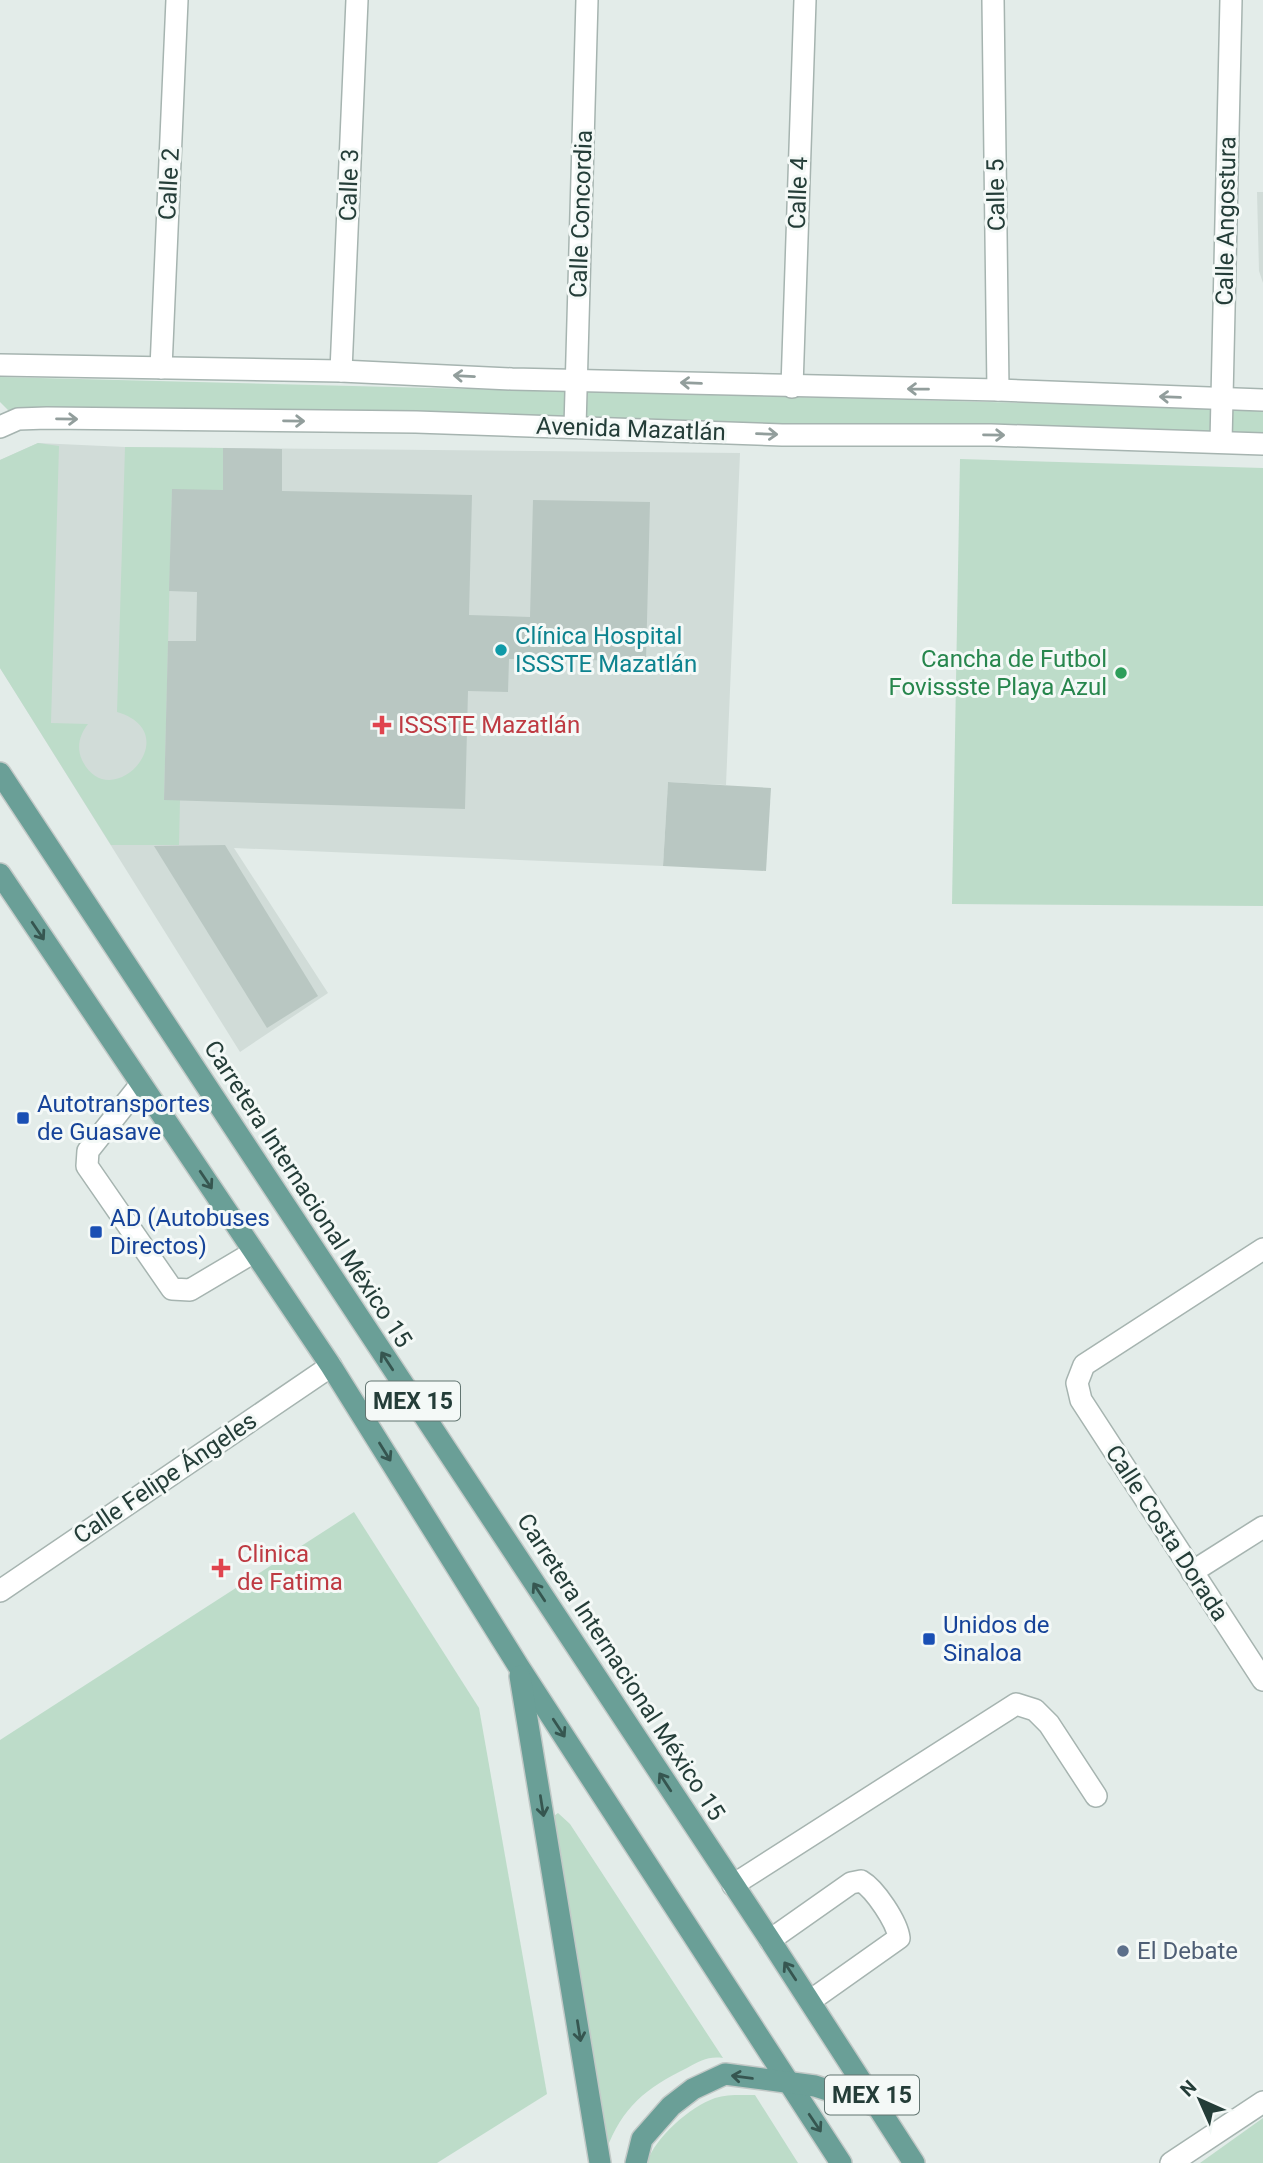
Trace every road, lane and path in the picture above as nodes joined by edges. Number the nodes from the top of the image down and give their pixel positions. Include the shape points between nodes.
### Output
1 (177, 0) edge
2 (357, 0) edge
3 (587, 0) edge
4 (805, 0) edge
5 (993, 0) edge
6 (1231, 0) edge
7 (0, 365) edge
8 (160, 368) junction
9 (341, 371) junction
10 (576, 379) junction
11 (792, 387) junction
12 (998, 390) junction
13 (1222, 399) junction
14 (1263, 400) edge
15 (0, 426) edge
16 (575, 428) junction
17 (1221, 442) junction
18 (1263, 444) edge
19 (0, 773) edge
20 (0, 874) edge
21 (141, 1084) junction
22 (1263, 1249) edge
23 (254, 1252) junction
24 (331, 1366) junction
25 (1263, 1527) edge
26 (1192, 1572) junction
27 (0, 1591) edge
28 (519, 1667) junction
29 (1263, 1680) edge
30 (1096, 1796) dead end
31 (733, 1885) junction
32 (770, 1940) junction
33 (810, 2001) junction
34 (789, 2084) junction
35 (1263, 2102) edge
36 (880, 2107) junction
37 (600, 2163) edge
38 (636, 2163) edge
39 (841, 2163) edge
40 (914, 2163) edge
41 (1171, 2163) edge

1 - 8 street, Calle 2
2 - 9 street, Calle 3
3 - 10 street, Calle Concordia
4 - 11 street, Calle 4
5 - 12 street, Calle 5
6 - 13 street, Calle Angostura
7 - 8 street, Avenida Mazatlán
8 - 9 street, Avenida Mazatlán
10 -> 9 street, Avenida Mazatlán
11 -> 10 street, Avenida Mazatlán
10 - 16 street, Calle Concordia
12 -> 11 street, Avenida Mazatlán
13 -> 12 street, Avenida Mazatlán
13 - 14 street, Avenida Mazatlán
13 - 17 street, Calle Angostura
15 -> 16 street, Avenida Mazatlán via 18,419 47,418
16 -> 17 street, Avenida Mazatlán
17 - 18 street, Avenida Mazatlán
31 -> 19 main road, Carretera Internacional México 15 / MEX 15
20 -> 21 main road, MEX 15
21 -> 23 main road, MEX 15
21 - 23 street via 88,1152 87,1166 172,1289 190,1290
22 - 26 street, Calle Costa Dorada via 1084,1366 1077,1383 1081,1400
23 - 24 main road, MEX 15
24 - 27 street, Calle Felipe Ángeles
24 -> 28 main road, MEX 15
25 - 26 street
26 - 29 street, Calle Costa Dorada
28 -> 34 main road, MEX 15
28 -> 37 main road
30 - 31 street via 1049,1724 1035,1710 1016,1704
31 - 32 main road, Carretera Internacional México 15 / MEX 15
33 -> 32 main road, Carretera Internacional México 15 / MEX 15
32 - 33 street via 851,1883 861,1881 870,1886 898,1929 899,1938
33 - 36 main road, Carretera Internacional México 15 / MEX 15
34 - 36 main road via 815,2086
34 -> 38 main road via 725,2074 693,2089 642,2139
34 -> 39 main road, MEX 15
35 - 41 street
36 - 40 main road, MEX 15

